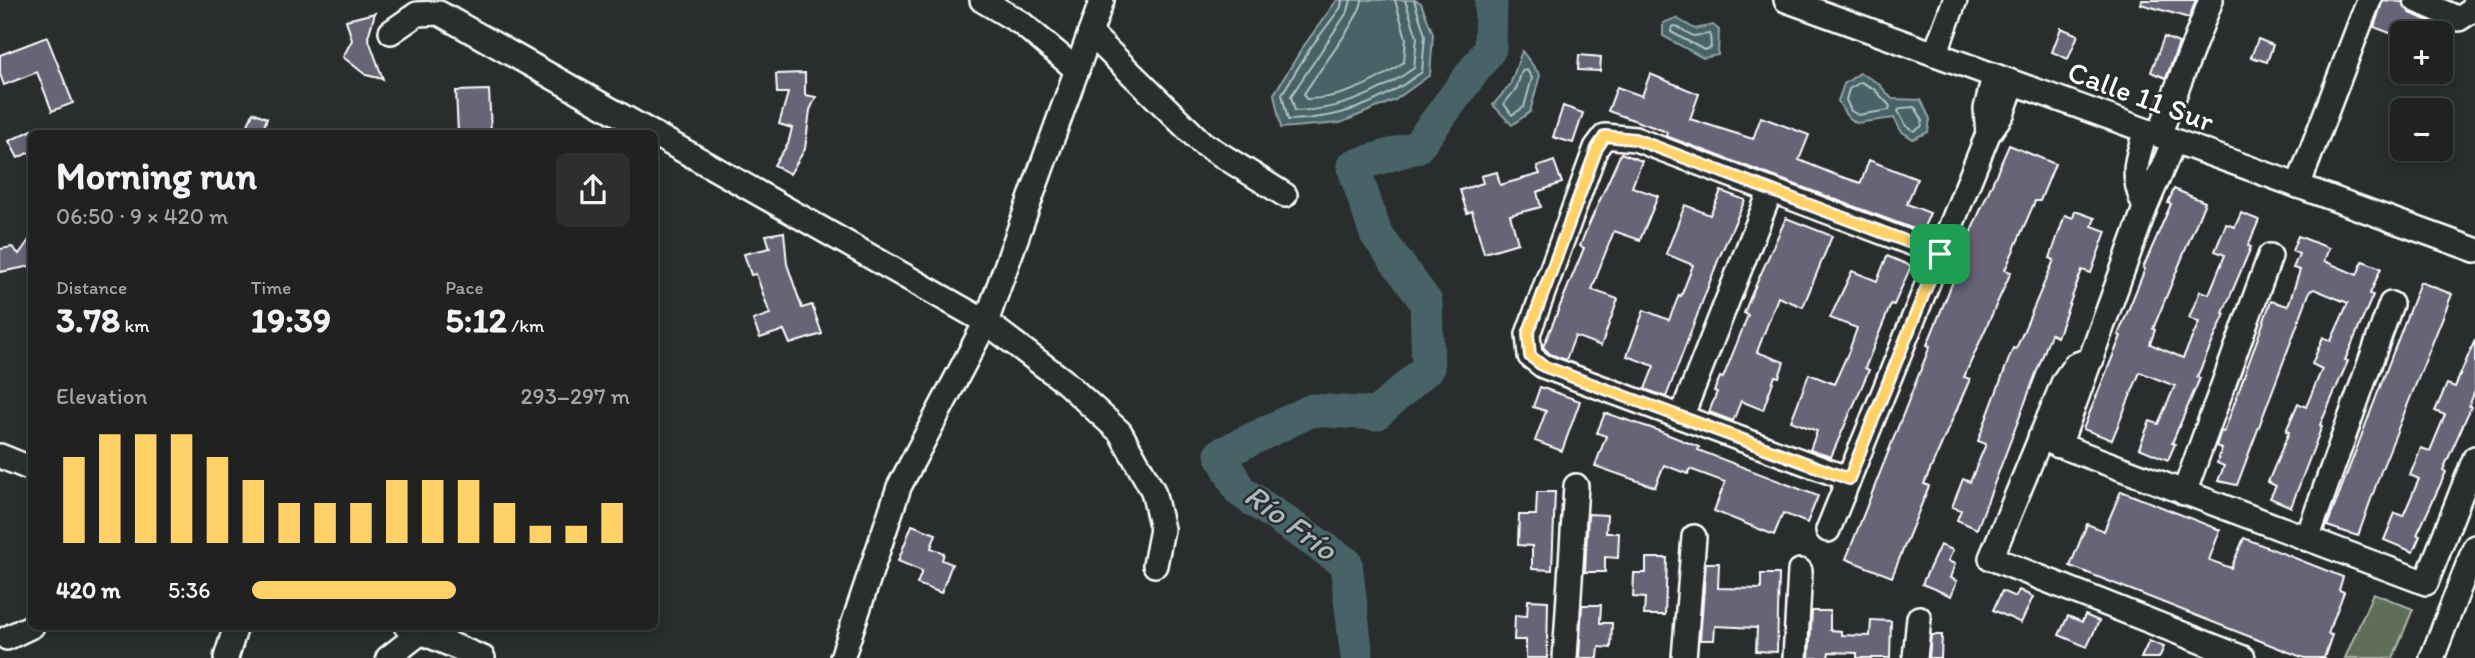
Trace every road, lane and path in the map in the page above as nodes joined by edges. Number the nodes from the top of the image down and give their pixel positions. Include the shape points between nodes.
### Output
1 (982, 0) edge
2 (1102, 0) edge
3 (1786, 0) edge
4 (1955, 0) edge
5 (2211, 0) edge
6 (2368, 0) edge
7 (2416, 0) edge
8 (2475, 2) edge
9 (391, 32) dead end
10 (1090, 33) junction
11 (1935, 54) junction
12 (1077, 70) junction
13 (2004, 79) junction
14 (646, 130) edge
15 (2160, 136) junction
16 (658, 137) edge
17 (2298, 186) junction
18 (1771, 190) junction
19 (1285, 195) dead end
20 (2475, 250) edge
21 (1940, 254) junction
22 (2270, 257) dead end
23 (2391, 304) dead end
24 (986, 322) junction
25 (1682, 415) junction
26 (2049, 442) junction
27 (0, 456) edge
28 (2475, 458) edge
29 (28, 467) edge
30 (1849, 479) junction
31 (1576, 486) dead end
32 (2184, 493) junction
33 (1828, 530) dead end
34 (1694, 537) dead end
35 (2307, 539) junction
36 (2475, 547) edge
37 (1156, 565) dead end
38 (1800, 572) dead end
39 (1919, 618) dead end
40 (28, 628) edge
41 (235, 630) edge
42 (413, 630) edge
43 (7, 638) dead end
44 (226, 658) edge
45 (388, 658) edge
46 (483, 658) edge
47 (842, 658) edge
48 (1565, 658) edge
49 (1684, 658) edge
50 (1795, 658) edge
51 (1915, 658) edge
52 (2243, 658) edge
53 (2432, 658) edge

1 - 12 street via 1021,23
2 - 10 street
3 - 11 street, Calle 11 Sur
4 - 11 street
5 - 15 street
6 - 17 street
7 - 8 street via 2459,19
9 - 14 street via 417,15 439,13
10 - 12 street
10 - 19 street via 1202,143
11 - 13 street, Calle 11 Sur
12 - 24 street
13 - 15 street, Calle 11 Sur
13 - 21 street via 2003,114 1989,134
15 - 17 street, Calle 11 Sur
15 - 26 street via 2145,208 2092,359 2075,365 2064,381
16 - 24 street
17 - 20 street, Calle 11 Sur
18 - 21 street
18 - 25 street
18 - 25 street via 1635,139 1605,136 1597,148 1528,334 1530,356 1543,366
21 - 30 street
22 - 32 street
23 - 35 street
24 - 37 street via 1120,432 1153,491 1162,529
24 - 47 street via 899,487
25 - 30 street
26 - 32 street
26 - 52 street via 1991,558
27 - 29 street
28 - 35 street via 2426,583
30 - 33 street
31 - 48 street
32 - 35 street
34 - 49 street
36 - 53 street
38 - 50 street
39 - 51 street
40 - 43 street
41 - 44 street
42 - 45 street
42 - 46 street

